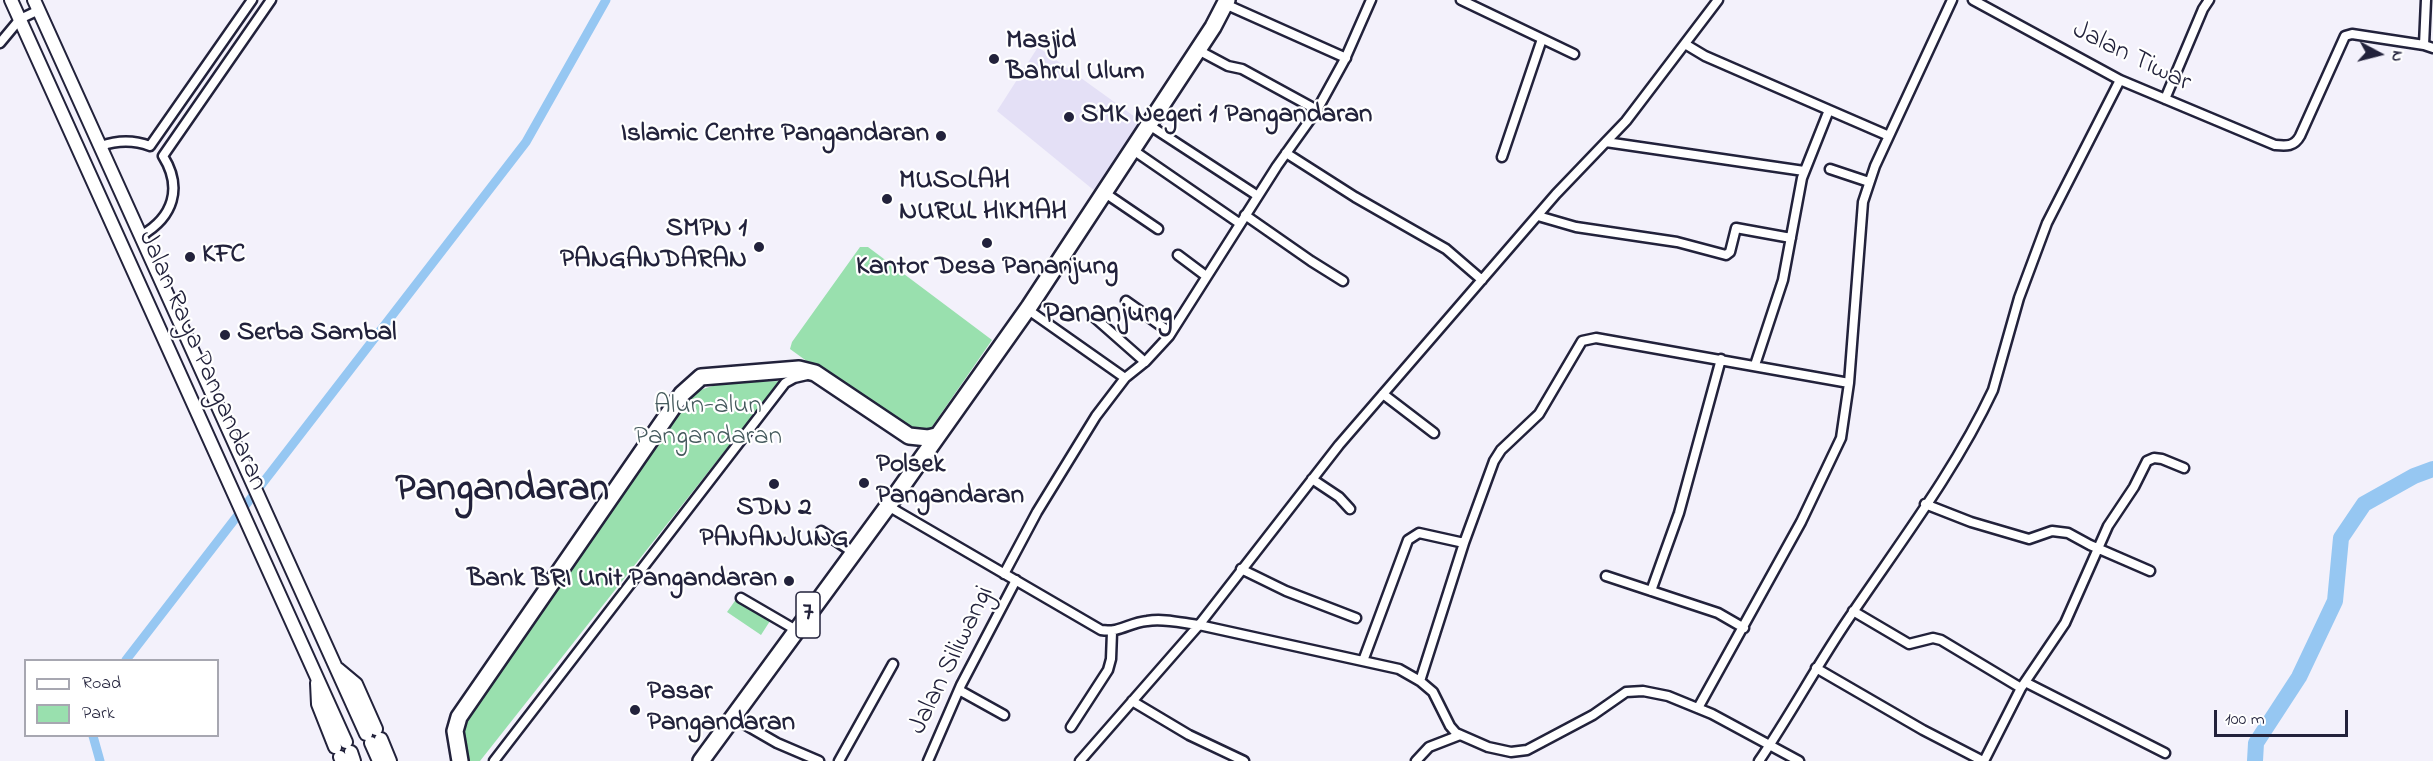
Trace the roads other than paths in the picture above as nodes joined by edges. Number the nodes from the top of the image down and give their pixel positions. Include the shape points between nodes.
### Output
1 (11, 0) edge
2 (252, 0) edge
3 (271, 0) edge
4 (1371, 0) edge
5 (1461, 0) edge
6 (1718, 0) edge
7 (1952, 0) edge
8 (1973, 0) edge
9 (2209, 0) edge
10 (2426, 0) edge
11 (1225, 1) edge
12 (36, 5) edge
13 (20, 19) junction
14 (1542, 39) junction
15 (0, 43) edge
16 (1685, 44) junction
17 (2428, 46) edge
18 (1198, 50) junction
19 (1574, 54) dead end
20 (1346, 58) junction
21 (2120, 80) junction
22 (2165, 99) junction
23 (1317, 110) junction
24 (1829, 110) junction
25 (1149, 125) junction
26 (1889, 136) junction
27 (1606, 142) junction
28 (101, 146) junction
29 (150, 146) junction
30 (1132, 150) junction
31 (1286, 153) junction
32 (163, 156) junction
33 (1502, 157) dead end
34 (1830, 169) dead end
35 (1804, 171) junction
36 (1869, 182) junction
37 (1105, 193) junction
38 (1258, 196) junction
39 (130, 209) junction
40 (1538, 216) junction
41 (109, 218) junction
42 (1242, 219) junction
43 (1158, 229) dead end
44 (142, 235) junction
45 (1791, 238) junction
46 (1178, 255) dead end
47 (1206, 276) junction
48 (1482, 280) junction
49 (1343, 281) dead end
50 (1126, 301) dead end
51 (1027, 309) junction
52 (1094, 316) dead end
53 (1171, 333) junction
54 (1721, 359) junction
55 (1145, 362) junction
56 (1755, 365) junction
57 (815, 373) junction
58 (1125, 378) junction
59 (1849, 383) junction
60 (1383, 394) junction
61 (1434, 433) dead end
62 (909, 436) junction
63 (936, 436) junction
64 (2184, 468) dead end
65 (915, 469) junction
66 (1312, 479) junction
67 (1925, 504) junction
68 (888, 506) junction
69 (1350, 509) dead end
70 (821, 531) dead end
71 (1464, 543) junction
72 (2097, 548) junction
73 (854, 553) junction
74 (1241, 569) junction
75 (2150, 571) dead end
76 (1004, 573) junction
77 (1606, 576) dead end
78 (1016, 580) junction
79 (1651, 591) junction
80 (741, 598) dead end
81 (1853, 611) junction
82 (1356, 618) dead end
83 (1199, 625) junction
84 (1744, 628) junction
85 (796, 630) junction
86 (1112, 632) junction
87 (1362, 661) junction
88 (893, 664) dead end
89 (1816, 668) junction
90 (1420, 681) junction
91 (2023, 685) junction
92 (959, 690) junction
93 (1132, 701) junction
94 (1698, 708) junction
95 (1004, 715) dead end
96 (732, 717) junction
97 (1071, 727) dead end
98 (1460, 735) junction
99 (374, 736) junction
100 (1770, 745) junction
101 (345, 753) edge
102 (2165, 753) dead end
103 (1083, 758) edge
104 (379, 761) edge
105 (390, 761) edge
106 (460, 761) edge
107 (494, 761) edge
108 (701, 761) edge
109 (819, 761) edge
110 (839, 761) edge
111 (928, 761) edge
112 (1094, 761) edge
113 (1244, 761) edge
114 (1416, 761) edge
115 (1759, 761) edge
116 (1799, 761) edge
117 (1983, 761) edge

1 - 13 street, Jalan Raya Pangandaran
2 - 29 street
3 - 32 street
4 - 20 street, Jalan Siliwangi
5 - 14 street
6 - 16 street
7 - 26 street
8 - 21 street, Jalan Tiwar
9 - 22 street
10 - 17 street
11 - 18 highway, 7
11 - 20 street
12 - 13 street
12 - 28 street, Jalan Raya Pangandaran
13 - 15 street
13 - 41 street, Jalan Raya Pangandaran
14 - 19 street
14 - 33 street
16 - 24 street
16 - 27 street
17 - 22 street, Jalan Tiwar via 2345,36 2297,141 2287,146 2275,145
18 - 23 street
18 - 25 highway, 7
20 - 23 street, Jalan Siliwangi
21 - 22 street, Jalan Tiwar
21 - 67 street via 2047,223 2019,298 1993,390 1956,458
23 - 31 street, Jalan Siliwangi
24 - 26 street
24 - 35 street
25 - 30 highway, 7
25 - 38 street
26 - 36 street
27 - 35 street
27 - 40 street
28 - 29 street via 125,141
28 - 39 street, Jalan Raya Pangandaran
29 - 32 street
30 - 37 highway, 7
30 - 42 street
31 - 38 street, Jalan Siliwangi
31 - 48 street via 1446,249
32 - 44 street via 173,175 172,198 156,226
34 - 36 street
35 - 45 street
36 - 59 street via 1861,215
37 - 43 street
37 - 51 highway, 7
38 - 42 street, Jalan Siliwangi
39 - 41 street
39 - 44 street, Jalan Raya Pangandaran
40 - 45 street via 1580,228 1726,255 1730,254 1737,228
40 - 48 street
41 - 101 street, Jalan Raya Pangandaran via 317,678 317,701
42 - 47 street, Jalan Siliwangi
42 - 49 street
44 - 99 street, Jalan Raya Pangandaran via 338,668 356,684
45 - 56 street via 1782,283
46 - 47 street
47 - 53 street, Jalan Siliwangi
48 - 60 street
50 - 53 street
51 - 58 street
51 - 63 highway, 7
52 - 55 street
53 - 55 street, Jalan Siliwangi
54 - 56 street
54 - 71 street via 1596,338 1582,341 1539,414 1497,455
54 - 79 street via 1679,513
55 - 58 street, Jalan Siliwangi
56 - 59 street
57 - 62 highway
57 - 106 highway via 799,369 714,374 701,377 682,394 459,717 455,731
57 - 107 street via 785,383
58 - 76 street, Jalan Siliwangi via 1037,512
59 - 84 street via 1838,448
60 - 61 street
60 - 66 street
62 - 63 highway
62 - 65 highway
63 - 65 highway, 7
64 - 72 street via 2162,459 2147,461
65 - 68 highway, 7
66 - 69 street
66 - 74 street
67 - 72 street via 2029,539 2052,531 2068,532
67 - 81 street
68 - 73 highway, 7
68 - 76 street
70 - 73 street
71 - 87 street via 1419,533 1408,540
71 - 90 street
72 - 75 street
72 - 91 street via 2065,622
73 - 85 highway, 7
74 - 82 street
74 - 83 street
76 - 78 street
77 - 79 street
78 - 86 street via 1101,630
78 - 92 street, Jalan Siliwangi
79 - 84 street via 1718,613
80 - 85 street
81 - 89 street
81 - 91 street via 1910,644 1933,638 1941,640
83 - 86 street via 1155,620 1132,623
83 - 87 street
83 - 93 street
84 - 94 street
85 - 96 highway, 7
86 - 97 street via 1108,670
87 - 90 street via 1399,669
88 - 110 street
89 - 100 street
89 - 117 street
90 - 98 street via 1433,692 1450,726
91 - 102 street
91 - 117 street
92 - 95 street
92 - 111 street, Jalan Siliwangi
93 - 103 street
93 - 113 street via 1189,735
94 - 98 street via 1668,696 1626,692 1593,715 1527,750 1511,752 1488,747
94 - 100 street
96 - 108 highway, 7
96 - 109 street
98 - 114 street via 1429,747
99 - 104 street
99 - 105 street
100 - 115 street
100 - 116 street
103 - 112 street

